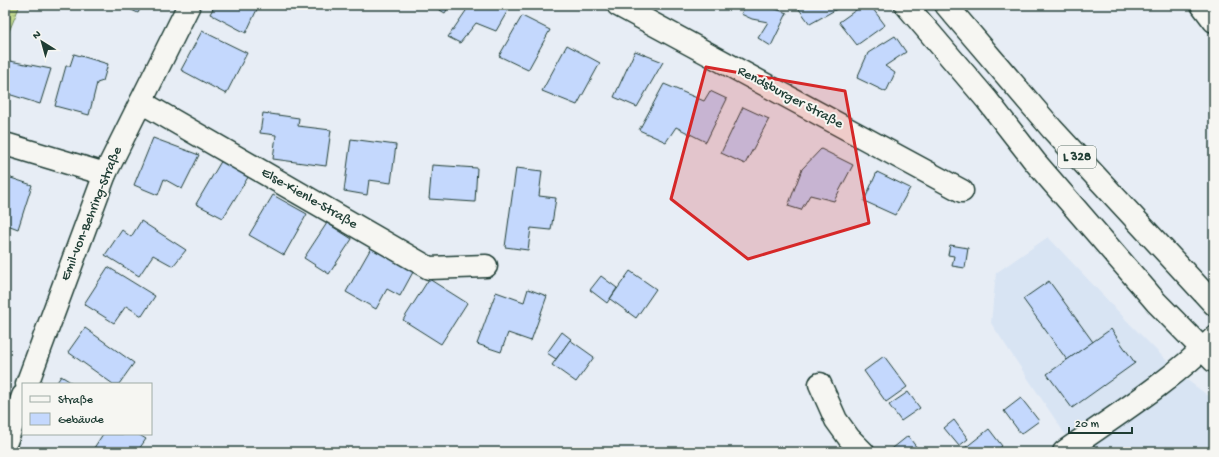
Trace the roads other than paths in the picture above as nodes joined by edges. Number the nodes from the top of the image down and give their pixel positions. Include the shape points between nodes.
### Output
1 (189, 5) edge
2 (618, 5) edge
3 (906, 5) edge
4 (946, 5) edge
5 (1202, 5) edge
6 (1214, 21) edge
7 (141, 102) junction
8 (5, 144) edge
9 (105, 174) junction
10 (962, 191) dead end
11 (486, 266) dead end
12 (1214, 304) edge
13 (1210, 349) edge
14 (27, 383) edge
15 (820, 384) dead end
16 (22, 399) edge
17 (5, 444) edge
18 (863, 452) edge
19 (1064, 452) edge

1 - 7 street, Emil-von-Behring-Straße
2 - 10 street, Rendsburger Straße
3 - 13 street, L 328 via 987,100 1036,163 1156,302
4 - 12 street, L 328 via 1052,129
5 - 6 street
7 - 9 street, Emil-von-Behring-Straße
7 - 11 street, Else-Kienle-Straße via 429,268
8 - 9 street
9 - 14 street, Emil-von-Behring-Straße
13 - 19 street
15 - 18 street via 836,420
16 - 17 street

